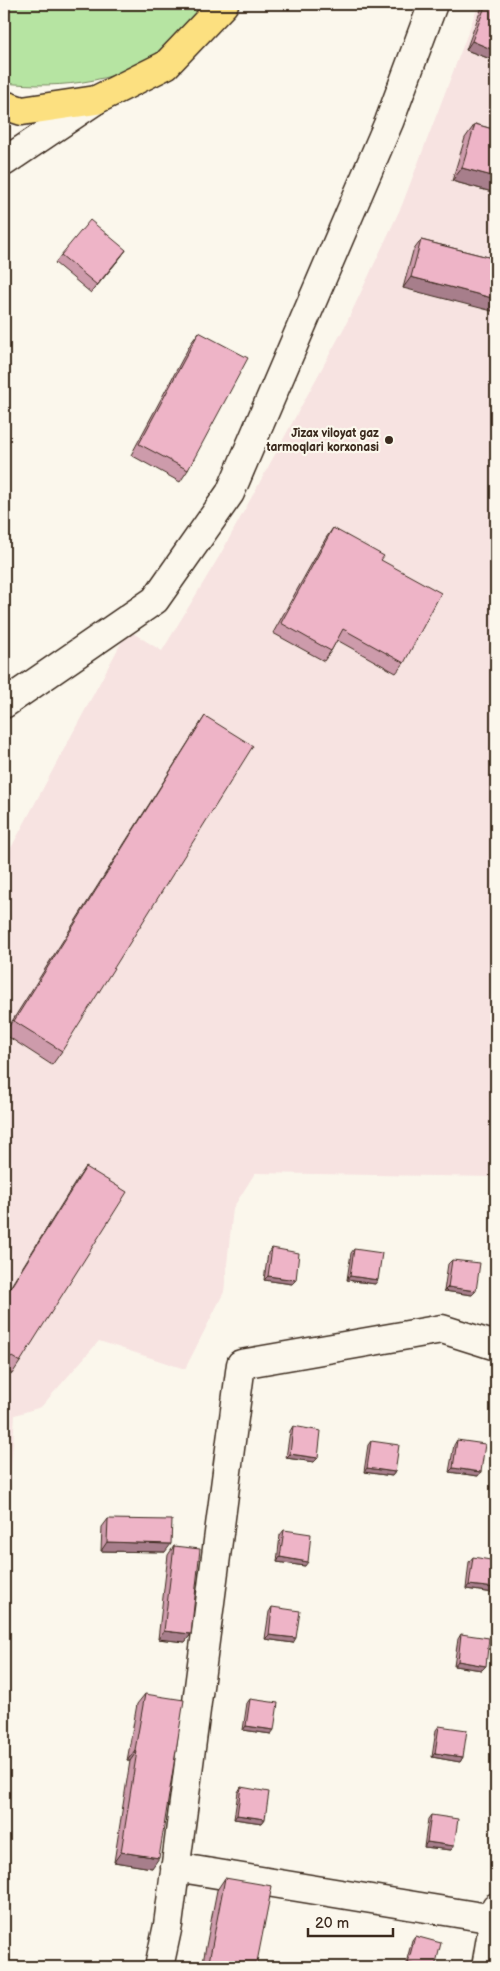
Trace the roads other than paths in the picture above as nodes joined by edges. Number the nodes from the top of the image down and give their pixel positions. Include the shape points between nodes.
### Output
1 (224, 4) edge
2 (433, 4) edge
3 (96, 100) junction
4 (4, 105) edge
5 (4, 162) edge
6 (4, 704) edge
7 (496, 1346) edge
8 (176, 1867) junction
9 (495, 1913) edge
10 (159, 1967) edge
11 (486, 1967) edge

1 - 3 main road via 166,65
2 - 6 street via 389,122 230,493 154,600
3 - 4 main road via 22,110
3 - 5 street
7 - 8 street via 442,1329 241,1364
8 - 9 street
8 - 10 street
9 - 11 street

